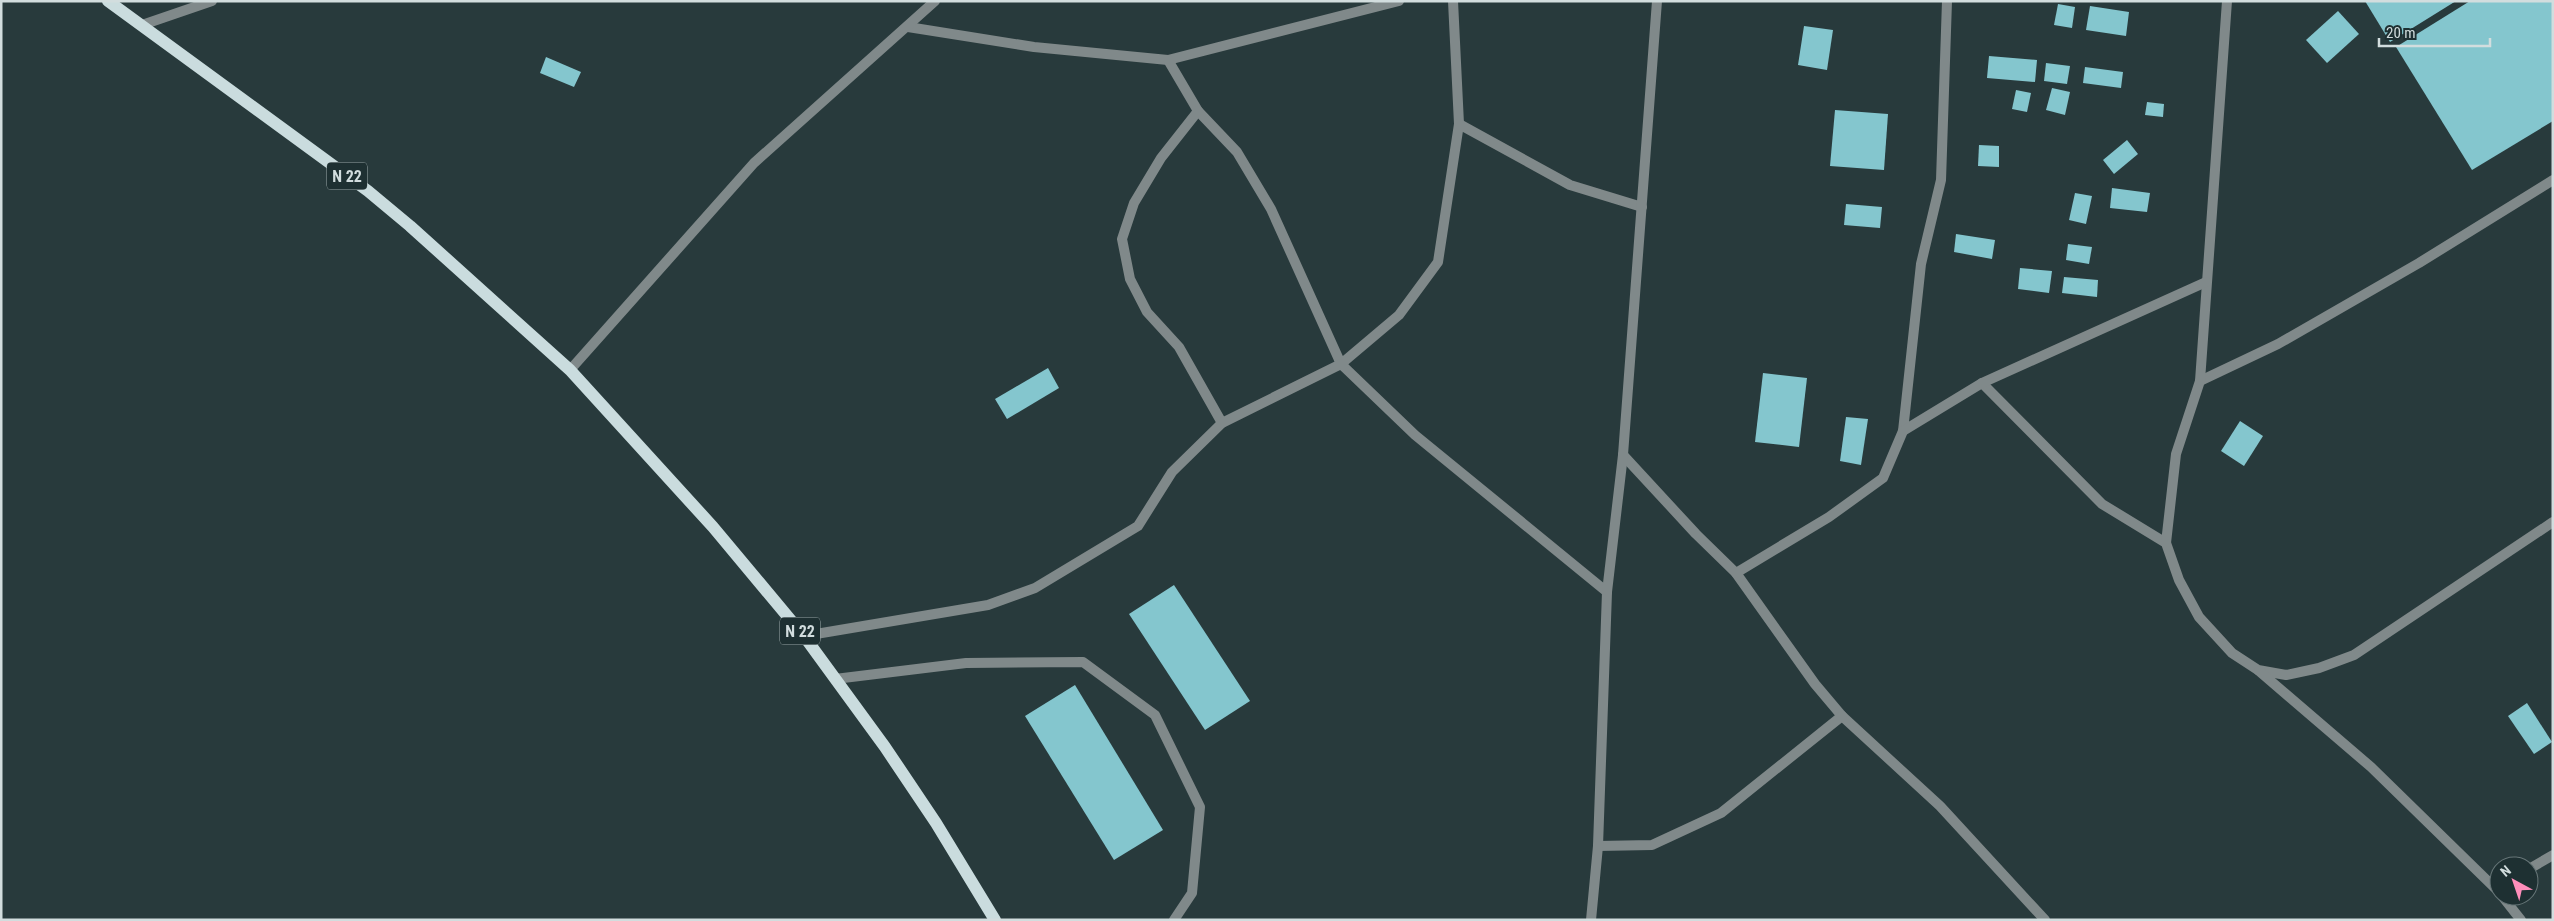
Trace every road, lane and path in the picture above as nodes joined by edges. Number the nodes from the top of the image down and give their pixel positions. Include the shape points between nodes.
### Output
1 (108, 1) edge
2 (212, 1) edge
3 (936, 1) edge
4 (1398, 1) edge
5 (1453, 1) edge
6 (1657, 1) edge
7 (1947, 1) edge
8 (2227, 1) edge
9 (142, 26) junction
10 (908, 27) junction
11 (1168, 60) junction
12 (1198, 111) junction
13 (1459, 124) junction
14 (2553, 180) edge
15 (1642, 208) junction
16 (2206, 282) junction
17 (1341, 364) junction
18 (570, 370) junction
19 (2200, 381) junction
20 (1982, 383) junction
21 (1222, 423) junction
22 (1903, 431) junction
23 (1623, 455) junction
24 (2553, 522) edge
25 (2166, 543) junction
26 (1736, 572) junction
27 (1607, 592) junction
28 (804, 636) junction
29 (2258, 670) junction
30 (835, 679) junction
31 (1842, 716) junction
32 (1598, 846) junction
33 (2553, 855) edge
34 (2539, 863) edge
35 (2489, 881) edge
36 (2511, 906) edge
37 (995, 920) edge
38 (1174, 920) edge
39 (1590, 920) edge
40 (2045, 920) edge
41 (2522, 920) edge

1 - 9 main road, N 22
2 - 9 street
3 - 10 street
4 - 11 street
5 - 13 street
6 - 15 street
7 - 22 street via 1941,180 1921,264
8 - 16 street
9 - 18 main road, N 22 via 368,191
10 - 11 street via 1034,47
10 - 18 street via 754,163
11 - 12 street
12 - 17 street via 1236,152 1271,209
12 - 21 street via 1161,158 1134,203 1122,239 1130,280 1147,312 1179,347
13 - 15 street via 1570,185
13 - 17 street via 1438,262 1399,315
14 - 19 street via 2420,263 2278,344
15 - 23 street
16 - 19 street
16 - 20 street
17 - 21 street
17 - 27 street via 1415,435
18 - 28 main road, N 22 via 713,527
19 - 25 street via 2176,454
20 - 22 street
20 - 25 street via 2102,504
21 - 28 street via 1172,472 1138,526 1034,588 988,605
22 - 26 street via 1883,478 1829,517
23 - 26 street
23 - 27 street
24 - 29 street via 2354,655 2319,668 2286,675
25 - 29 street via 2179,580 2199,617 2232,653
26 - 31 street via 1815,684
27 - 32 street
28 - 30 main road, N 22
29 - 35 street via 2371,767
30 - 37 main road, N 22 via 936,823
30 - 38 street via 966,663 1083,662 1155,715 1200,807 1192,893
31 - 32 street via 1722,813 1652,845
31 - 40 street via 1940,806
32 - 39 street
33 - 34 street
36 - 41 street

